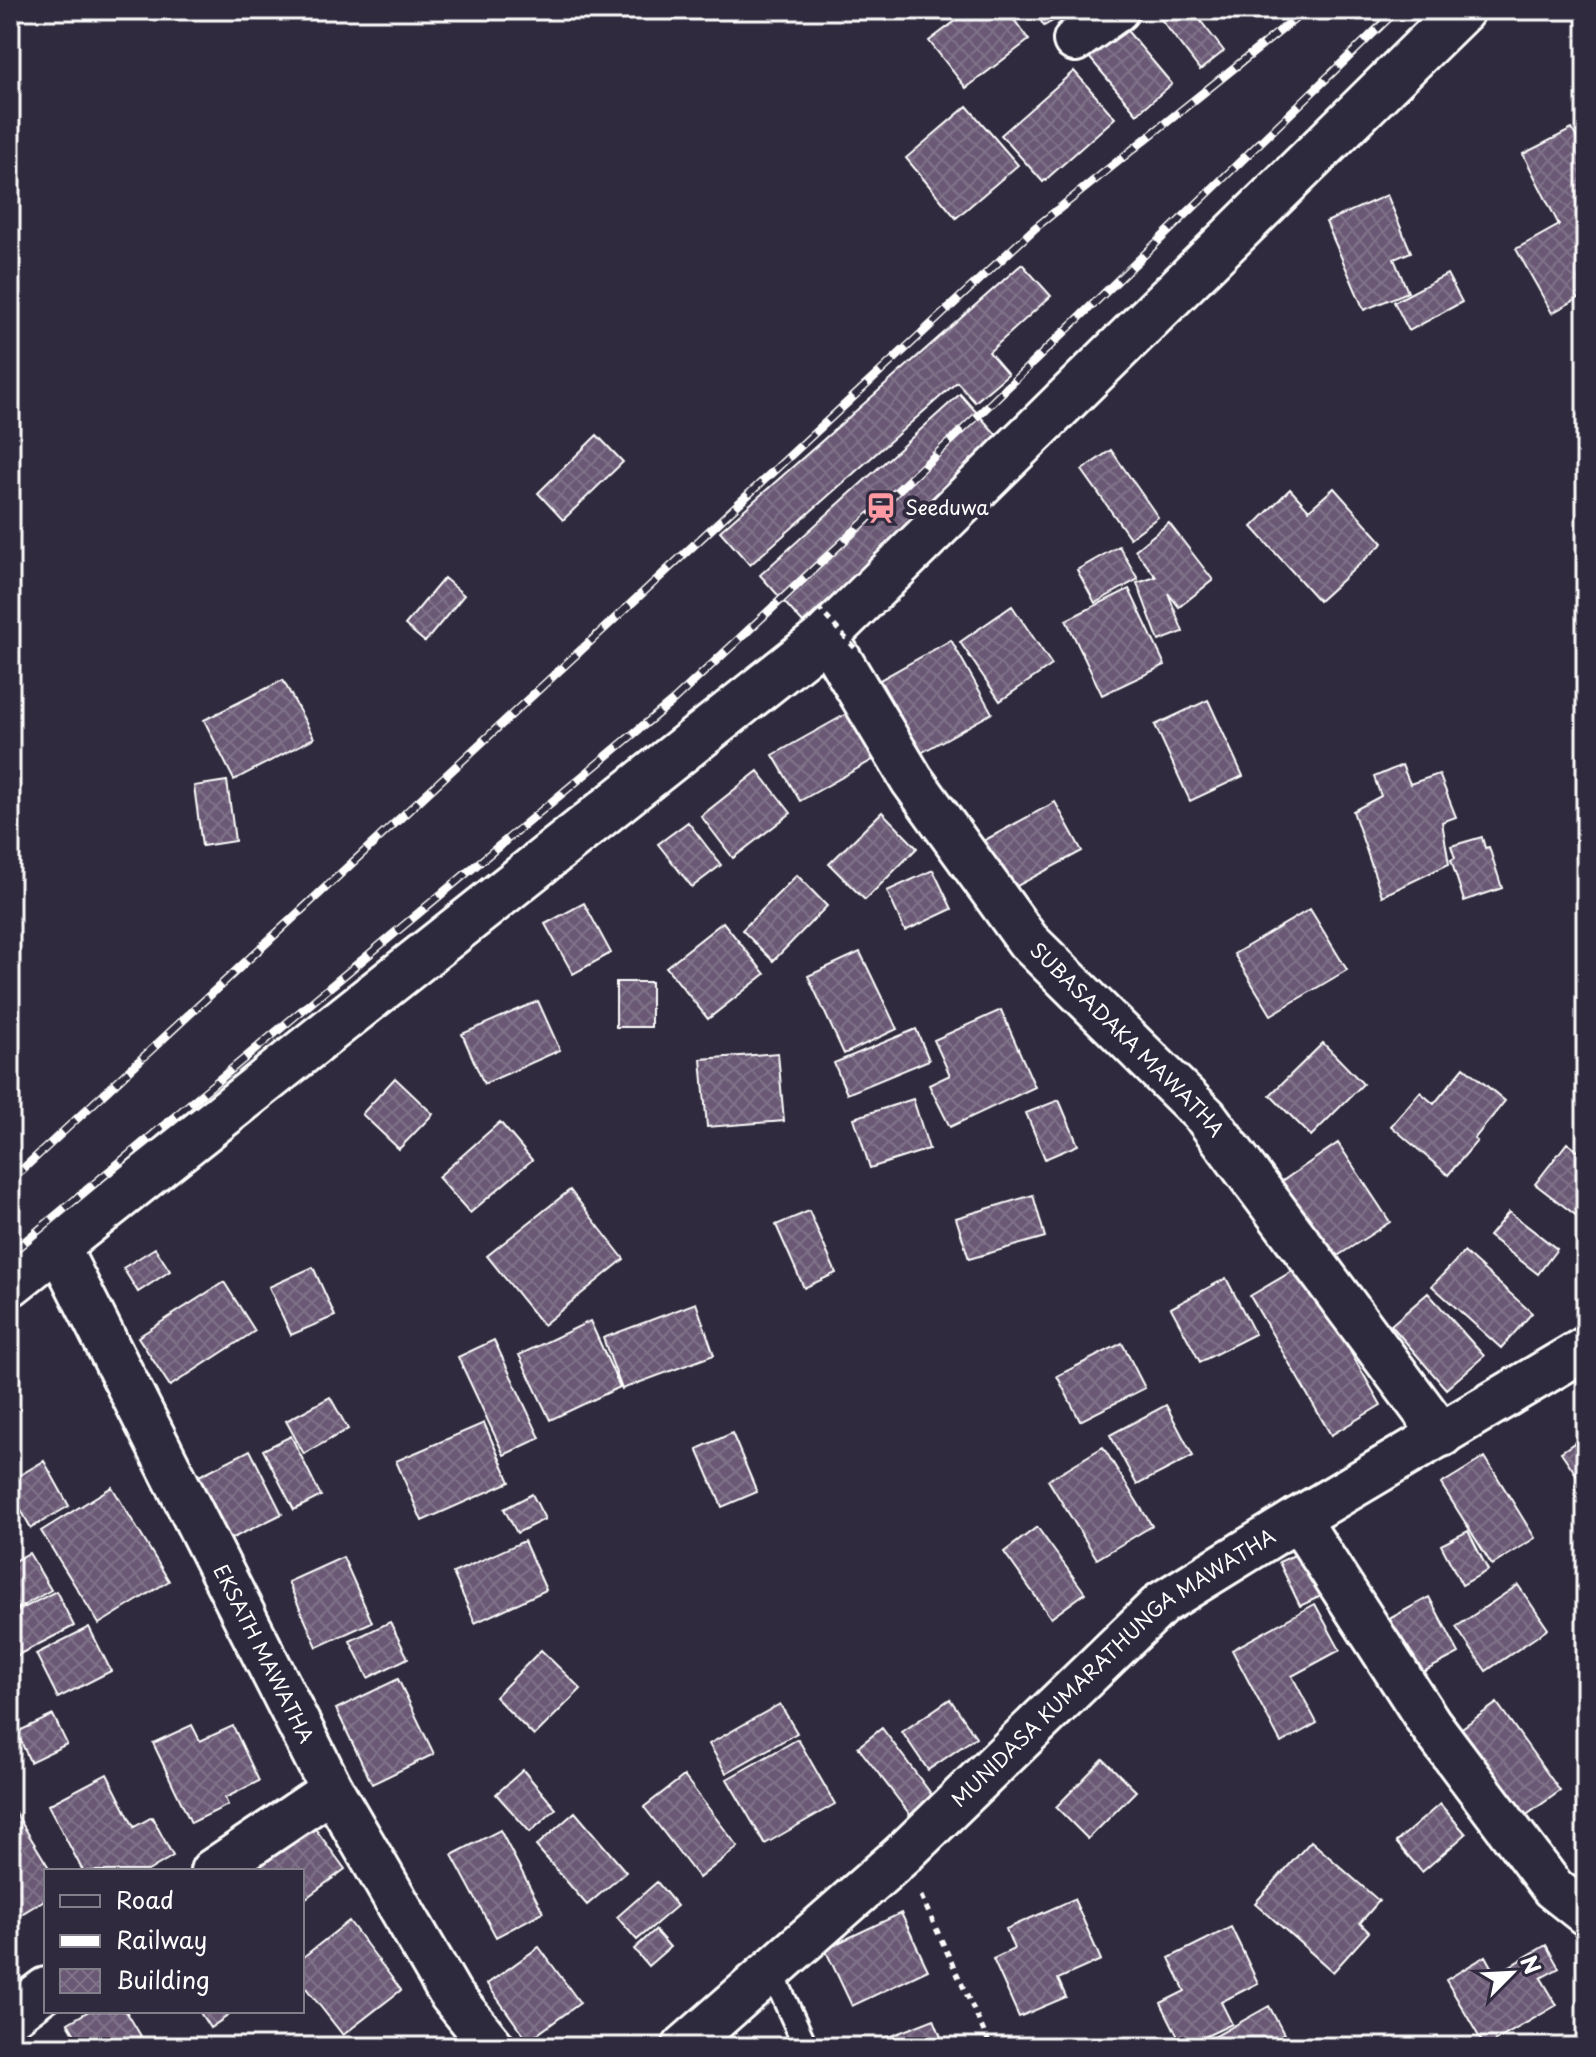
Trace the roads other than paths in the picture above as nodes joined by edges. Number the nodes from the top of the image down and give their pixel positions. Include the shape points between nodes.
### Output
1 (1117, 10) edge
2 (1462, 10) edge
3 (1075, 40) dead end
4 (833, 631) junction
5 (57, 1245) junction
6 (10, 1284) edge
7 (1586, 1348) edge
8 (1442, 1435) junction
9 (1298, 1519) junction
10 (332, 1790) junction
11 (215, 1869) edge
12 (1586, 1914) edge
13 (771, 1970) junction
14 (44, 1990) edge
15 (10, 2016) edge
16 (493, 2047) edge
17 (684, 2047) edge
18 (806, 2047) edge

1 - 3 street
2 - 4 street
4 - 5 street
4 - 8 street, SUBASADAKA MAWATHA via 912,780 1028,941 1206,1117
5 - 6 street
5 - 10 street, EKSATH MAWATHA
7 - 8 street, MUNIDASA KUMARATHUNGA MAWATHA
8 - 9 street, MUNIDASA KUMARATHUNGA MAWATHA
9 - 12 street via 1430,1724 1553,1888
9 - 13 street, MUNIDASA KUMARATHUNGA MAWATHA via 1162,1603 902,1855
10 - 11 street
10 - 16 street, EKSATH MAWATHA via 451,1995
13 - 17 street, MUNIDASA KUMARATHUNGA MAWATHA
13 - 18 lane
14 - 15 street

